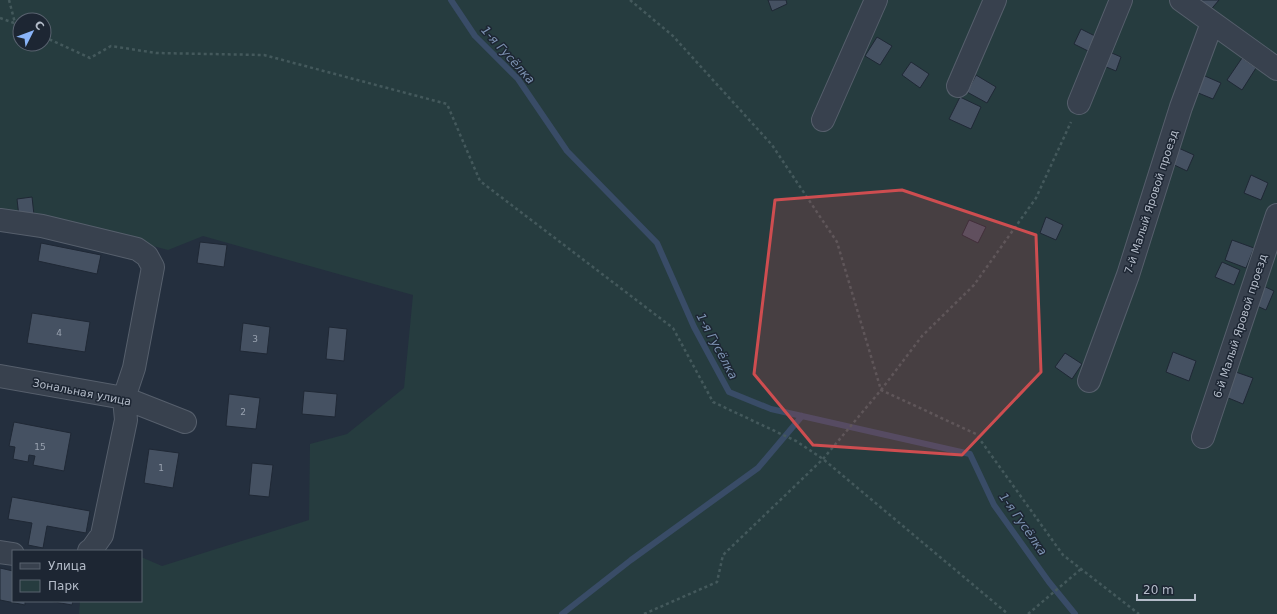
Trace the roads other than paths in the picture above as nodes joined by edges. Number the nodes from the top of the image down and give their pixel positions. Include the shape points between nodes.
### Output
1 (876, 0) edge
2 (995, 0) edge
3 (1121, 0) edge
4 (1181, 0) edge
5 (1212, 22) junction
6 (1277, 69) edge
7 (958, 86) dead end
8 (1079, 103) road end
9 (823, 120) dead end
10 (1277, 215) edge
11 (0, 220) edge
12 (0, 376) edge
13 (1089, 381) dead end
14 (124, 398) junction
15 (185, 422) dead end
16 (1203, 437) dead end
17 (90, 550) edge
18 (0, 552) edge
19 (12, 554) edge

1 - 9 street
2 - 7 street
3 - 8 street
4 - 5 street
5 - 6 street
5 - 13 street, 7-й Малый Яровой проезд via 1128,275
10 - 16 street, 6-й Малый Яровой проезд
11 - 14 street via 42,226 137,249 147,256 153,267 134,368
12 - 14 street, Зональная улица
14 - 15 street, Зональная улица
14 - 17 street via 126,420 102,535
18 - 19 street

